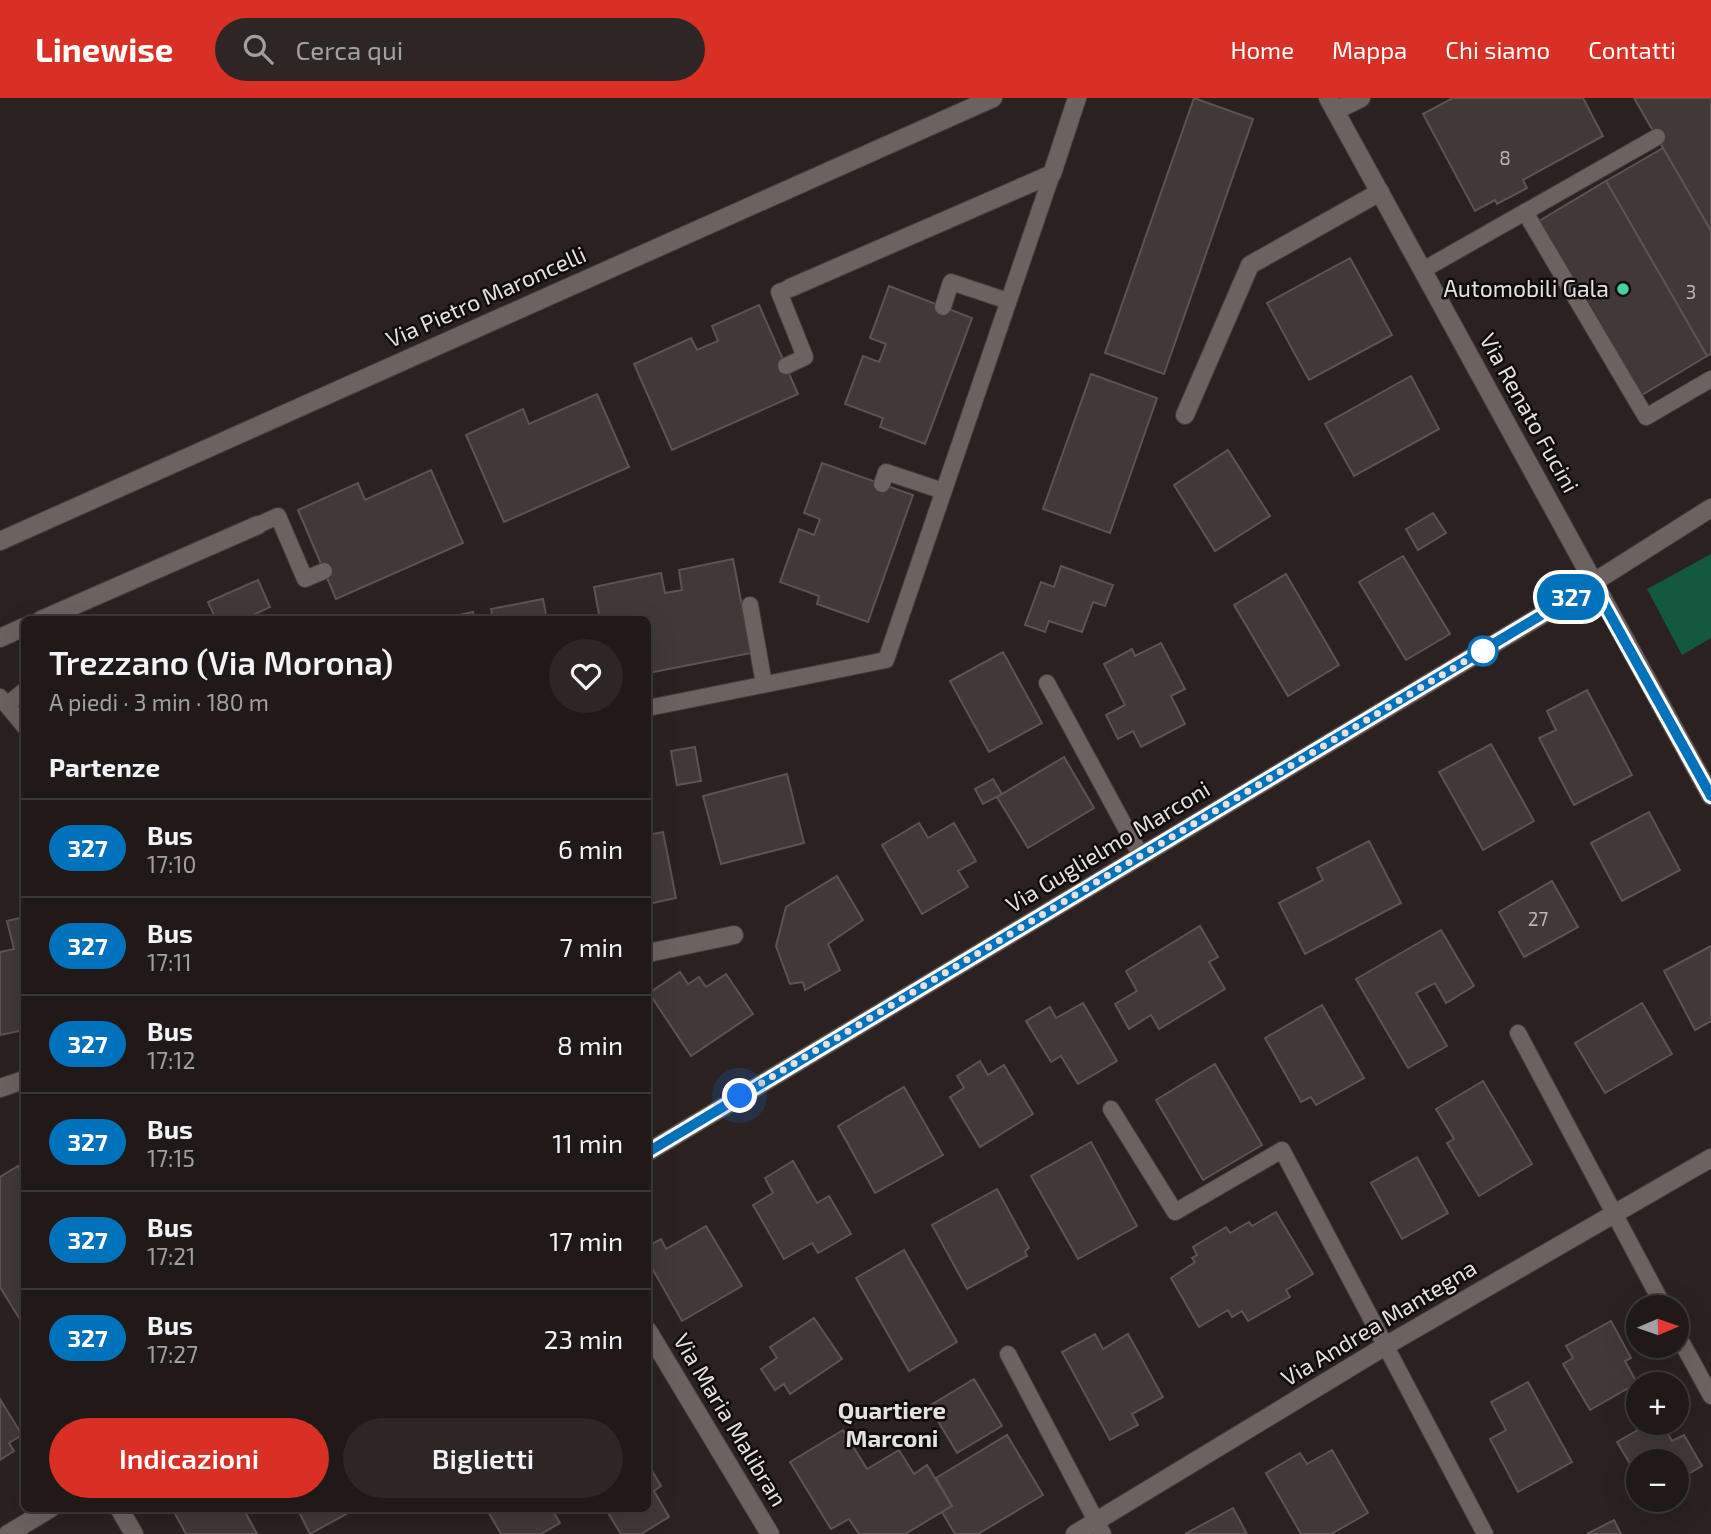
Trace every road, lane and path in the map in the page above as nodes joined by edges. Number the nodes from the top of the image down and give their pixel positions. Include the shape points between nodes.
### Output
1 (993, 98) edge
2 (1077, 98) edge
3 (1360, 98) edge
4 (1332, 105) edge
5 (1657, 137) dead end
6 (1052, 174) junction
7 (1380, 192) junction
8 (1525, 212) junction
9 (1423, 270) junction
10 (790, 288) joint
11 (1008, 301) junction
12 (943, 307) dead end
13 (786, 366) dead end
14 (1711, 379) edge
15 (1185, 415) dead end
16 (882, 484) dead end
17 (943, 491) junction
18 (1711, 508) edge
19 (258, 525) joint
20 (0, 541) edge
21 (324, 571) dead end
22 (1593, 584) junction
23 (750, 605) dead end
24 (50, 616) edge
25 (21, 628) edge
26 (0, 638) edge
27 (1047, 683) dead end
28 (764, 684) junction
29 (21, 692) edge
30 (4, 701) edge
31 (651, 707) edge
32 (21, 722) edge
33 (1711, 796) edge
34 (1141, 856) junction
35 (734, 935) dead end
36 (651, 952) edge
37 (1518, 1033) dead end
38 (21, 1081) edge
39 (0, 1088) edge
40 (1111, 1109) dead end
41 (651, 1150) edge
42 (1711, 1158) edge
43 (1614, 1214) junction
44 (1658, 1295) edge
45 (651, 1336) edge
46 (1387, 1345) junction
47 (1008, 1354) dead end
48 (1689, 1356) edge
49 (1711, 1396) edge
50 (44, 1512) edge
51 (121, 1512) edge
52 (1100, 1528) edge
53 (8, 1534) edge
54 (134, 1534) edge
55 (770, 1534) edge
56 (1075, 1534) edge
57 (1485, 1534) edge

1 - 20 street, Via Pietro Maroncelli
2 - 6 street
3 - 4 street
4 - 7 street, Via Renato Fucini
5 - 8 lane
6 - 10 street
6 - 11 lane
7 - 9 street, Via Renato Fucini
7 - 15 street via 1250,265
8 - 9 lane
8 - 14 lane via 1646,417
9 - 22 street, Via Renato Fucini
10 - 13 lane via 779,292 805,357
11 - 12 lane via 951,282
11 - 17 lane
16 - 17 lane via 886,472
17 - 28 lane via 886,660
18 - 22 street, Via Guglielmo Marconi
19 - 21 lane via 278,516 306,579
19 - 24 street
22 - 33 street, Via Renato Fucini
22 - 34 street, Via Guglielmo Marconi
23 - 28 lane
25 - 26 street
27 - 34 lane
28 - 31 lane
29 - 30 lane
30 - 32 lane
34 - 41 street, Via Guglielmo Marconi
35 - 36 street
37 - 43 lane
38 - 39 street
40 - 46 lane via 1175,1212 1282,1150
42 - 43 street, Via Andrea Mantegna
43 - 44 lane
43 - 46 street, Via Andrea Mantegna
45 - 55 street, Via Maria Malibran
46 - 52 street, Via Andrea Mantegna
46 - 57 lane
47 - 52 lane
48 - 49 lane
50 - 53 street
51 - 54 street
52 - 56 street, Via Andrea Mantegna

